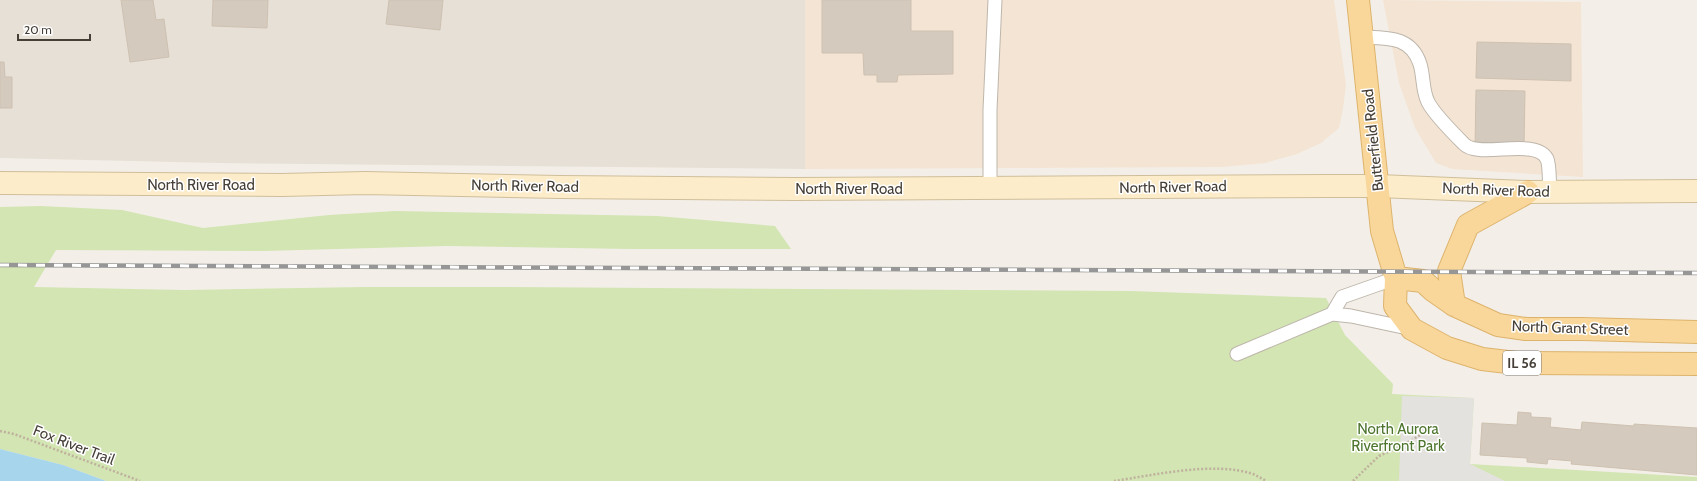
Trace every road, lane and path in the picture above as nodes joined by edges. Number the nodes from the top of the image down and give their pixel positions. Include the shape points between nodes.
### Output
1 (995, 0) edge
2 (1358, 0) edge
3 (1362, 36) junction
4 (0, 183) edge
5 (1378, 186) junction
6 (990, 189) junction
7 (1697, 191) edge
8 (1528, 192) junction
9 (1550, 192) junction
10 (1396, 278) junction
11 (1454, 305) junction
12 (1332, 314) junction
13 (1412, 329) junction
14 (1697, 332) edge
15 (1237, 354) dead end
16 (1697, 364) edge
17 (0, 431) edge
18 (1427, 431) dead end
19 (140, 481) edge
20 (1114, 481) edge
21 (1267, 481) edge
22 (1353, 481) edge

1 - 6 lane via 990,110
2 - 3 main road, Butterfield Road / IL 56
3 - 5 main road, Butterfield Road / IL 56
3 - 9 lane via 1396,39 1411,47 1420,64 1423,89 1428,103 1466,146 1531,149 1542,153 1547,159
4 - 6 main road, North River Road via 365,183 560,188
5 - 6 main road, North River Road
5 - 8 main road, North River Road
5 - 10 main road, Butterfield Road / IL 56 via 1382,231
7 - 9 main road, North River Road
8 - 9 main road, North River Road
8 - 11 main road via 1468,225 1449,271
10 - 11 main road, North Grant Street / IL 56 via 1423,281
10 - 12 lane via 1342,297
10 - 13 main road, IL 56 via 1395,306
11 - 14 main road, North Grant Street / IL 56 via 1498,325 1519,328
12 - 13 lane
12 - 15 lane
13 - 16 main road, IL 56 via 1447,348 1482,359 1516,363
17 - 19 path, Fox River Trail
18 - 22 path via 1379,456
20 - 21 path via 1198,469 1230,470 1253,474

